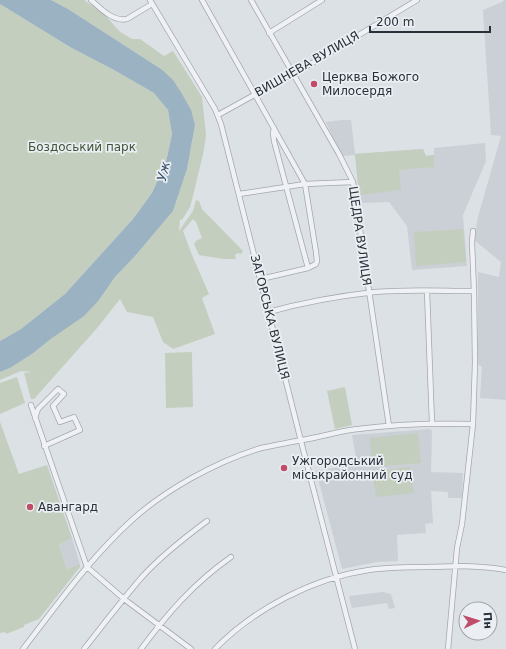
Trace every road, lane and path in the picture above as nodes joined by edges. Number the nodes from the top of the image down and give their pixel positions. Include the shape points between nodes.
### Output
1 (91, 0) edge
2 (202, 0) edge
3 (251, 0) edge
4 (322, 0) edge
5 (417, 0) edge
6 (151, 2) edge
7 (269, 33) junction
8 (292, 74) junction
9 (256, 94) junction
10 (218, 115) junction
11 (274, 128) junction
12 (353, 182) junction
13 (305, 184) junction
14 (286, 187) junction
15 (239, 194) junction
16 (473, 231) dead end
17 (308, 268) junction
18 (261, 279) junction
19 (427, 291) junction
20 (474, 291) junction
21 (368, 293) junction
22 (269, 312) junction
23 (30, 405) dead end
24 (35, 418) junction
25 (432, 423) junction
26 (473, 424) junction
27 (389, 426) junction
28 (301, 441) junction
29 (44, 446) junction
30 (207, 521) dead end
31 (231, 557) dead end
32 (455, 566) junction
33 (87, 567) junction
34 (506, 570) edge
35 (337, 577) junction
36 (124, 599) junction
37 (159, 625) junction
38 (23, 649) edge
39 (84, 649) edge
40 (141, 649) edge
41 (191, 649) edge
42 (215, 649) edge
43 (355, 649) edge
44 (448, 649) edge

1 - 6 street via 122,20
2 - 9 street
3 - 7 street, ЩЕДРА ВУЛИЦЯ
4 - 7 street
5 - 8 street, ВИШНЕВА ВУЛИЦЯ
6 - 10 street, ЗАГОРСЬКА ВУЛИЦЯ
7 - 8 street, ЩЕДРА ВУЛИЦЯ
8 - 9 street, ВИШНЕВА ВУЛИЦЯ
8 - 12 street, ЩЕДРА ВУЛИЦЯ
9 - 10 street, ВИШНЕВА ВУЛИЦЯ
9 - 11 street
10 - 15 street, ЗАГОРСЬКА ВУЛИЦЯ
11 - 13 street
11 - 14 street via 272,133
12 - 13 street
12 - 21 street, ЩЕДРА ВУЛИЦЯ
13 - 14 street
13 - 17 street via 317,261 314,266
14 - 15 street
14 - 17 street
15 - 18 street, ЗАГОРСЬКА ВУЛИЦЯ
16 - 20 street
17 - 18 street
18 - 22 street, ЗАГОРСЬКА ВУЛИЦЯ
19 - 20 street
19 - 21 street
19 - 25 street
20 - 26 street
21 - 22 street via 317,300
21 - 27 street, ЩЕДРА ВУЛИЦЯ
22 - 28 street, ЗАГОРСЬКА ВУЛИЦЯ
23 - 24 street
24 - 29 street
24 - 29 street via 38,410 58,389 64,394 54,406 60,422 74,417 80,430
25 - 26 street
25 - 27 street
26 - 32 street
27 - 28 street via 358,429
28 - 33 street via 249,452 179,485 132,520
28 - 35 street, ЗАГОРСЬКА ВУЛИЦЯ
29 - 33 street
30 - 36 street via 161,558
31 - 37 street via 185,595
32 - 34 street
32 - 35 street via 381,568
32 - 44 street
33 - 36 street
33 - 38 street
35 - 42 street via 296,593 260,612 239,626
35 - 43 street, ЗАГОРСЬКА ВУЛИЦЯ
36 - 37 street
36 - 39 street
37 - 40 street
37 - 41 street

